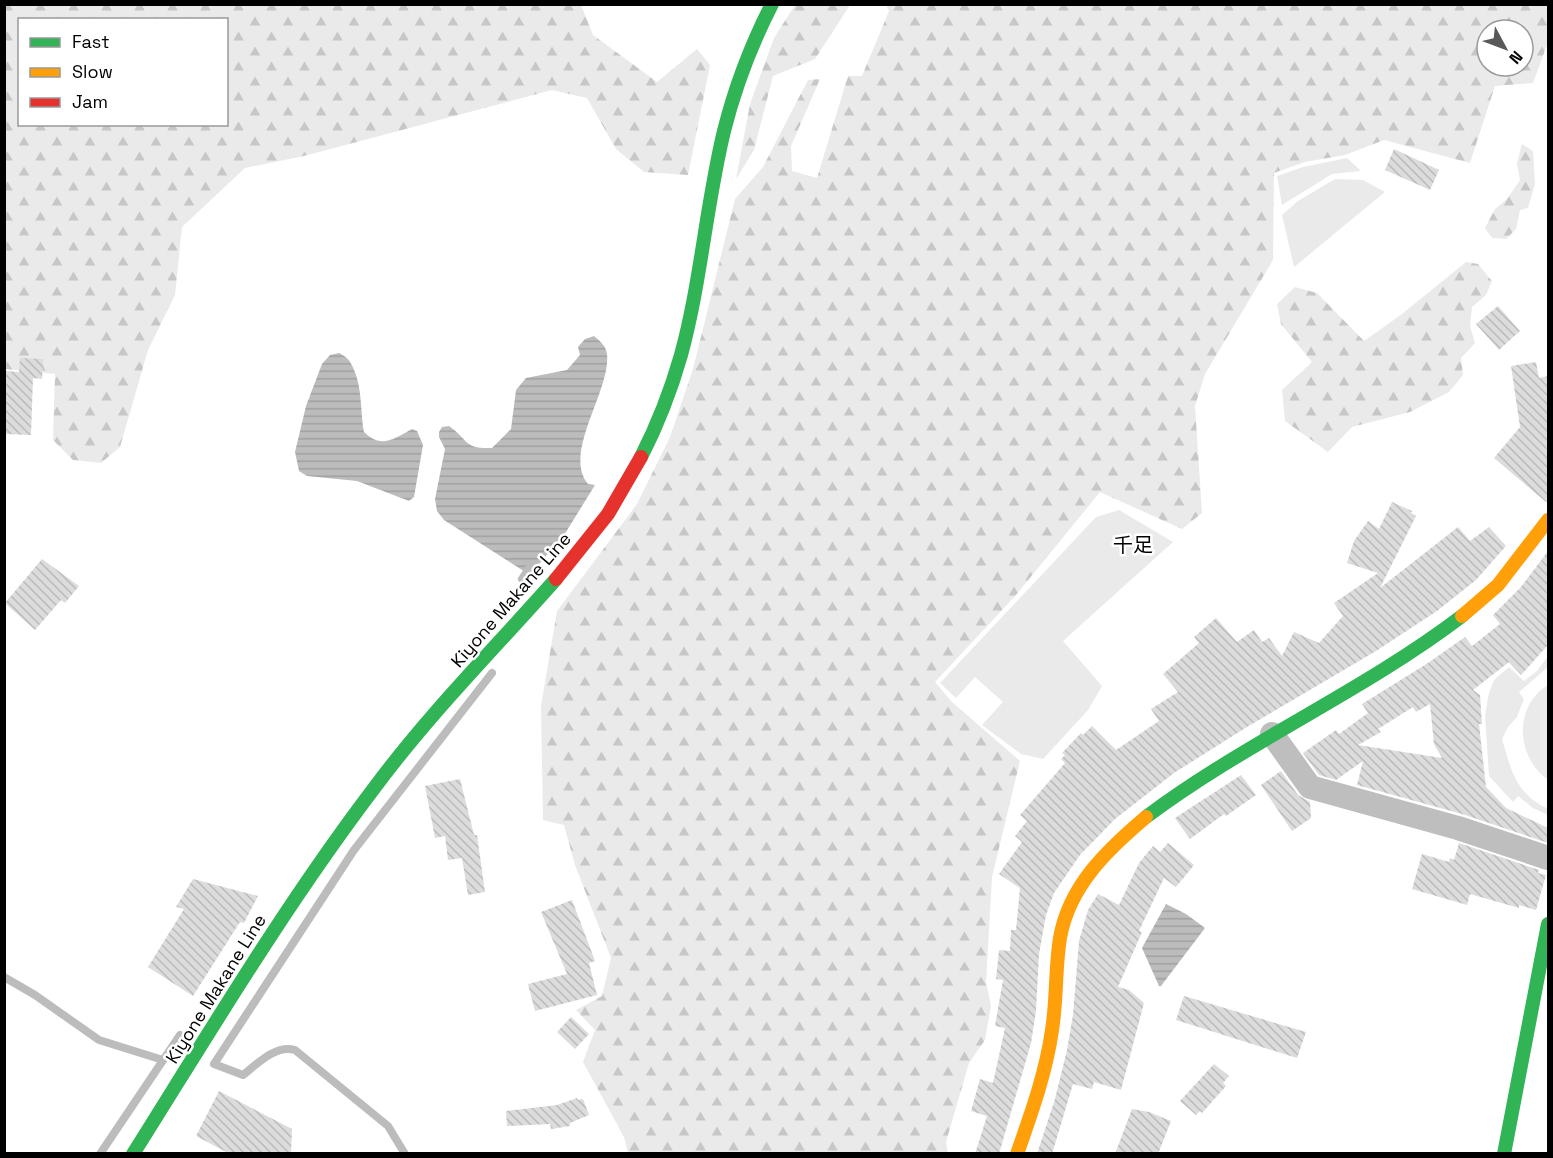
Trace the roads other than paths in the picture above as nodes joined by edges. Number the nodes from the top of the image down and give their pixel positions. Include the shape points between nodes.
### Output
1 (772, 4) edge
2 (1548, 520) edge
3 (1272, 734) junction
4 (1548, 858) edge
5 (1548, 924) edge
6 (133, 1154) edge
7 (1017, 1154) edge
8 (1504, 1154) edge

1 - 6 main road, Kiyone Makane Line via 726,119 682,351 668,397 633,474 611,510 562,573 416,736 345,825
2 - 3 main road via 1498,586 1480,602 1386,667
3 - 4 street via 1310,787 1458,828
3 - 7 main road via 1152,812 1080,886 1065,912 1052,1034
5 - 8 main road

